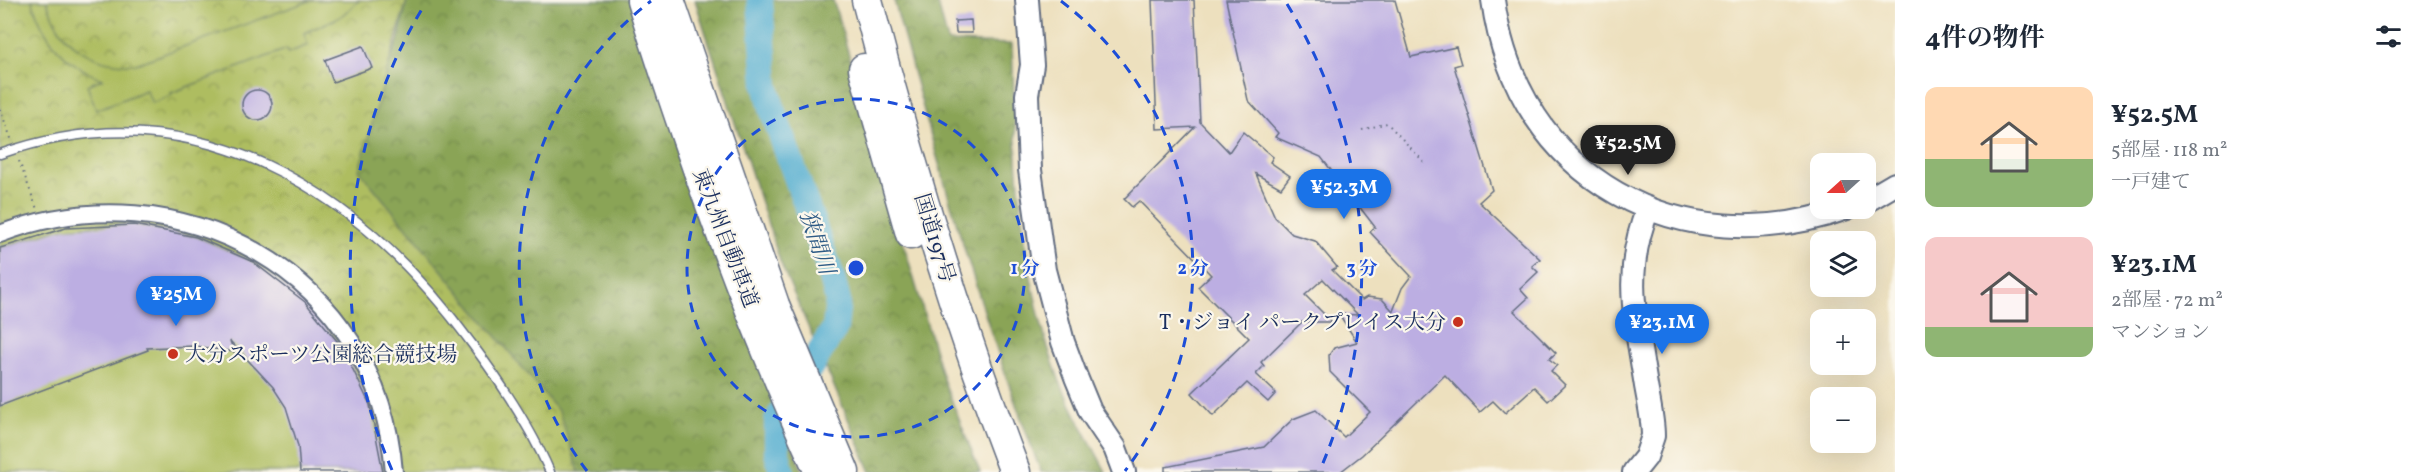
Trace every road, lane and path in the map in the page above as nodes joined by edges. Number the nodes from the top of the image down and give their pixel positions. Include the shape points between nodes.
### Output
1 (642, 0) edge
2 (669, 0) edge
3 (847, 0) edge
4 (867, 0) edge
5 (1027, 0) edge
6 (1033, 0) edge
7 (1493, 0) edge
8 (1032, 65) junction
9 (0, 109) edge
10 (1362, 130) dead end
11 (12, 142) dead end
12 (16, 153) dead end
13 (0, 154) edge
14 (1424, 162) dead end
15 (1895, 184) edge
16 (1876, 195) edge
17 (1648, 209) junction
18 (1810, 217) edge
19 (41, 220) junction
20 (0, 234) edge
21 (765, 312) junction
22 (1115, 448) junction
23 (394, 472) edge
24 (550, 472) edge
25 (820, 472) edge
26 (844, 472) edge
27 (994, 472) edge
28 (1016, 472) edge
29 (1124, 472) edge
30 (1129, 472) edge
31 (1634, 472) edge

1 - 21 highway, 東九州自動車道 via 706,186
2 - 21 highway, 東九州自動車道
3 - 27 highway, 国道197号 via 897,187
4 - 28 highway, 国道197号 via 922,200 964,332
5 - 8 street
6 - 8 street
7 - 17 street via 1499,34 1518,90 1540,123 1592,176
8 - 22 street via 1052,244 1072,326
9 - 11 path
10 - 14 path via 1387,123
12 - 19 path
13 - 24 lane via 72,135 151,134 221,146 296,180 371,233 441,303 530,429
15 - 16 street
17 - 18 street via 1696,223 1741,228
17 - 31 street via 1636,246 1632,284 1653,436 1646,457
19 - 20 street
19 - 23 street via 100,212 165,217 239,242 285,270 331,316 355,349 384,416
21 - 25 highway, 東九州自動車道 via 788,399
21 - 26 highway, 東九州自動車道
22 - 29 street
22 - 30 street

